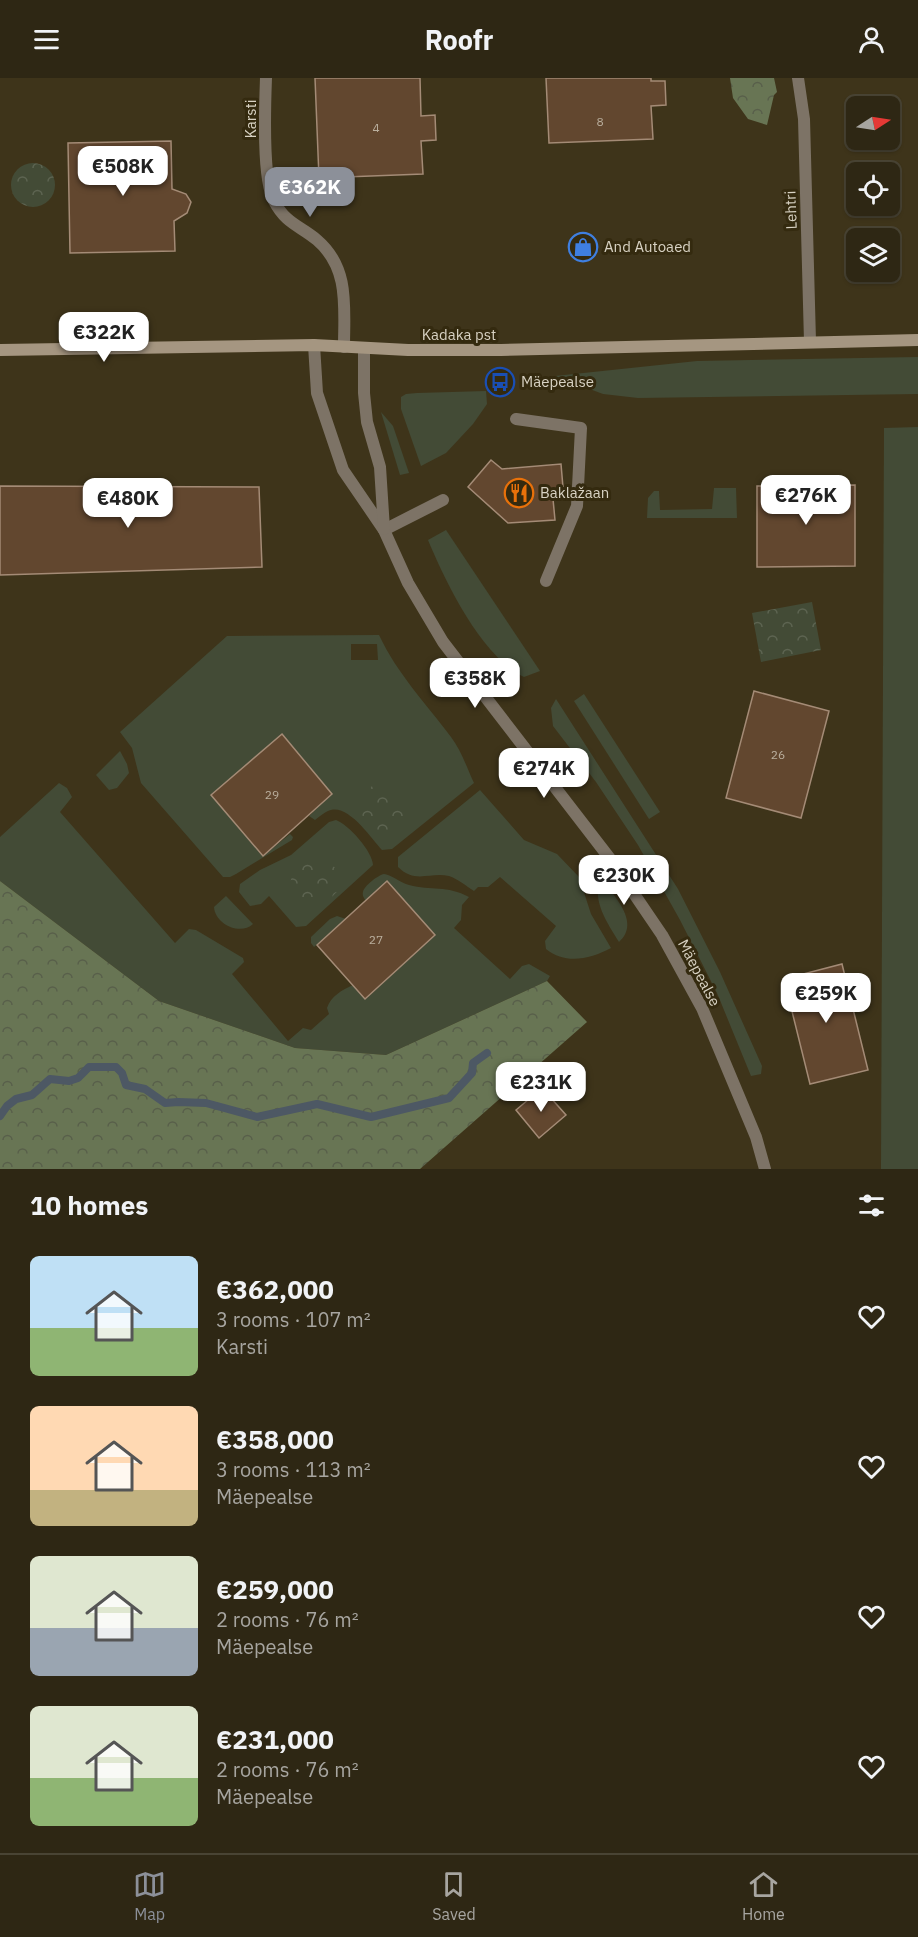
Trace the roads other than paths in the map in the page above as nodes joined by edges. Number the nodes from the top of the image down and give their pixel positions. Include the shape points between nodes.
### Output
1 (263, 78) edge
2 (798, 78) edge
3 (918, 340) edge
4 (810, 341) junction
5 (314, 345) junction
6 (344, 347) junction
7 (364, 348) junction
8 (0, 350) edge
9 (516, 419) dead end
10 (443, 500) dead end
11 (384, 530) junction
12 (546, 581) dead end
13 (765, 1169) edge

1 - 6 street, Karsti via 267,180 273,200 288,222 318,241 342,275
2 - 4 street, Lehtri via 804,119
3 - 4 main road, Kadaka pst
4 - 7 main road, Kadaka pst via 501,350
5 - 6 main road, Kadaka pst
5 - 8 main road, Kadaka pst
5 - 11 street, Mäepealse via 317,393 343,470
6 - 7 main road, Kadaka pst
7 - 11 street via 367,422 380,467
9 - 12 street via 581,428 577,506
10 - 11 street
11 - 13 street, Mäepealse via 408,583 443,642 611,861 662,935 702,1008 756,1137

